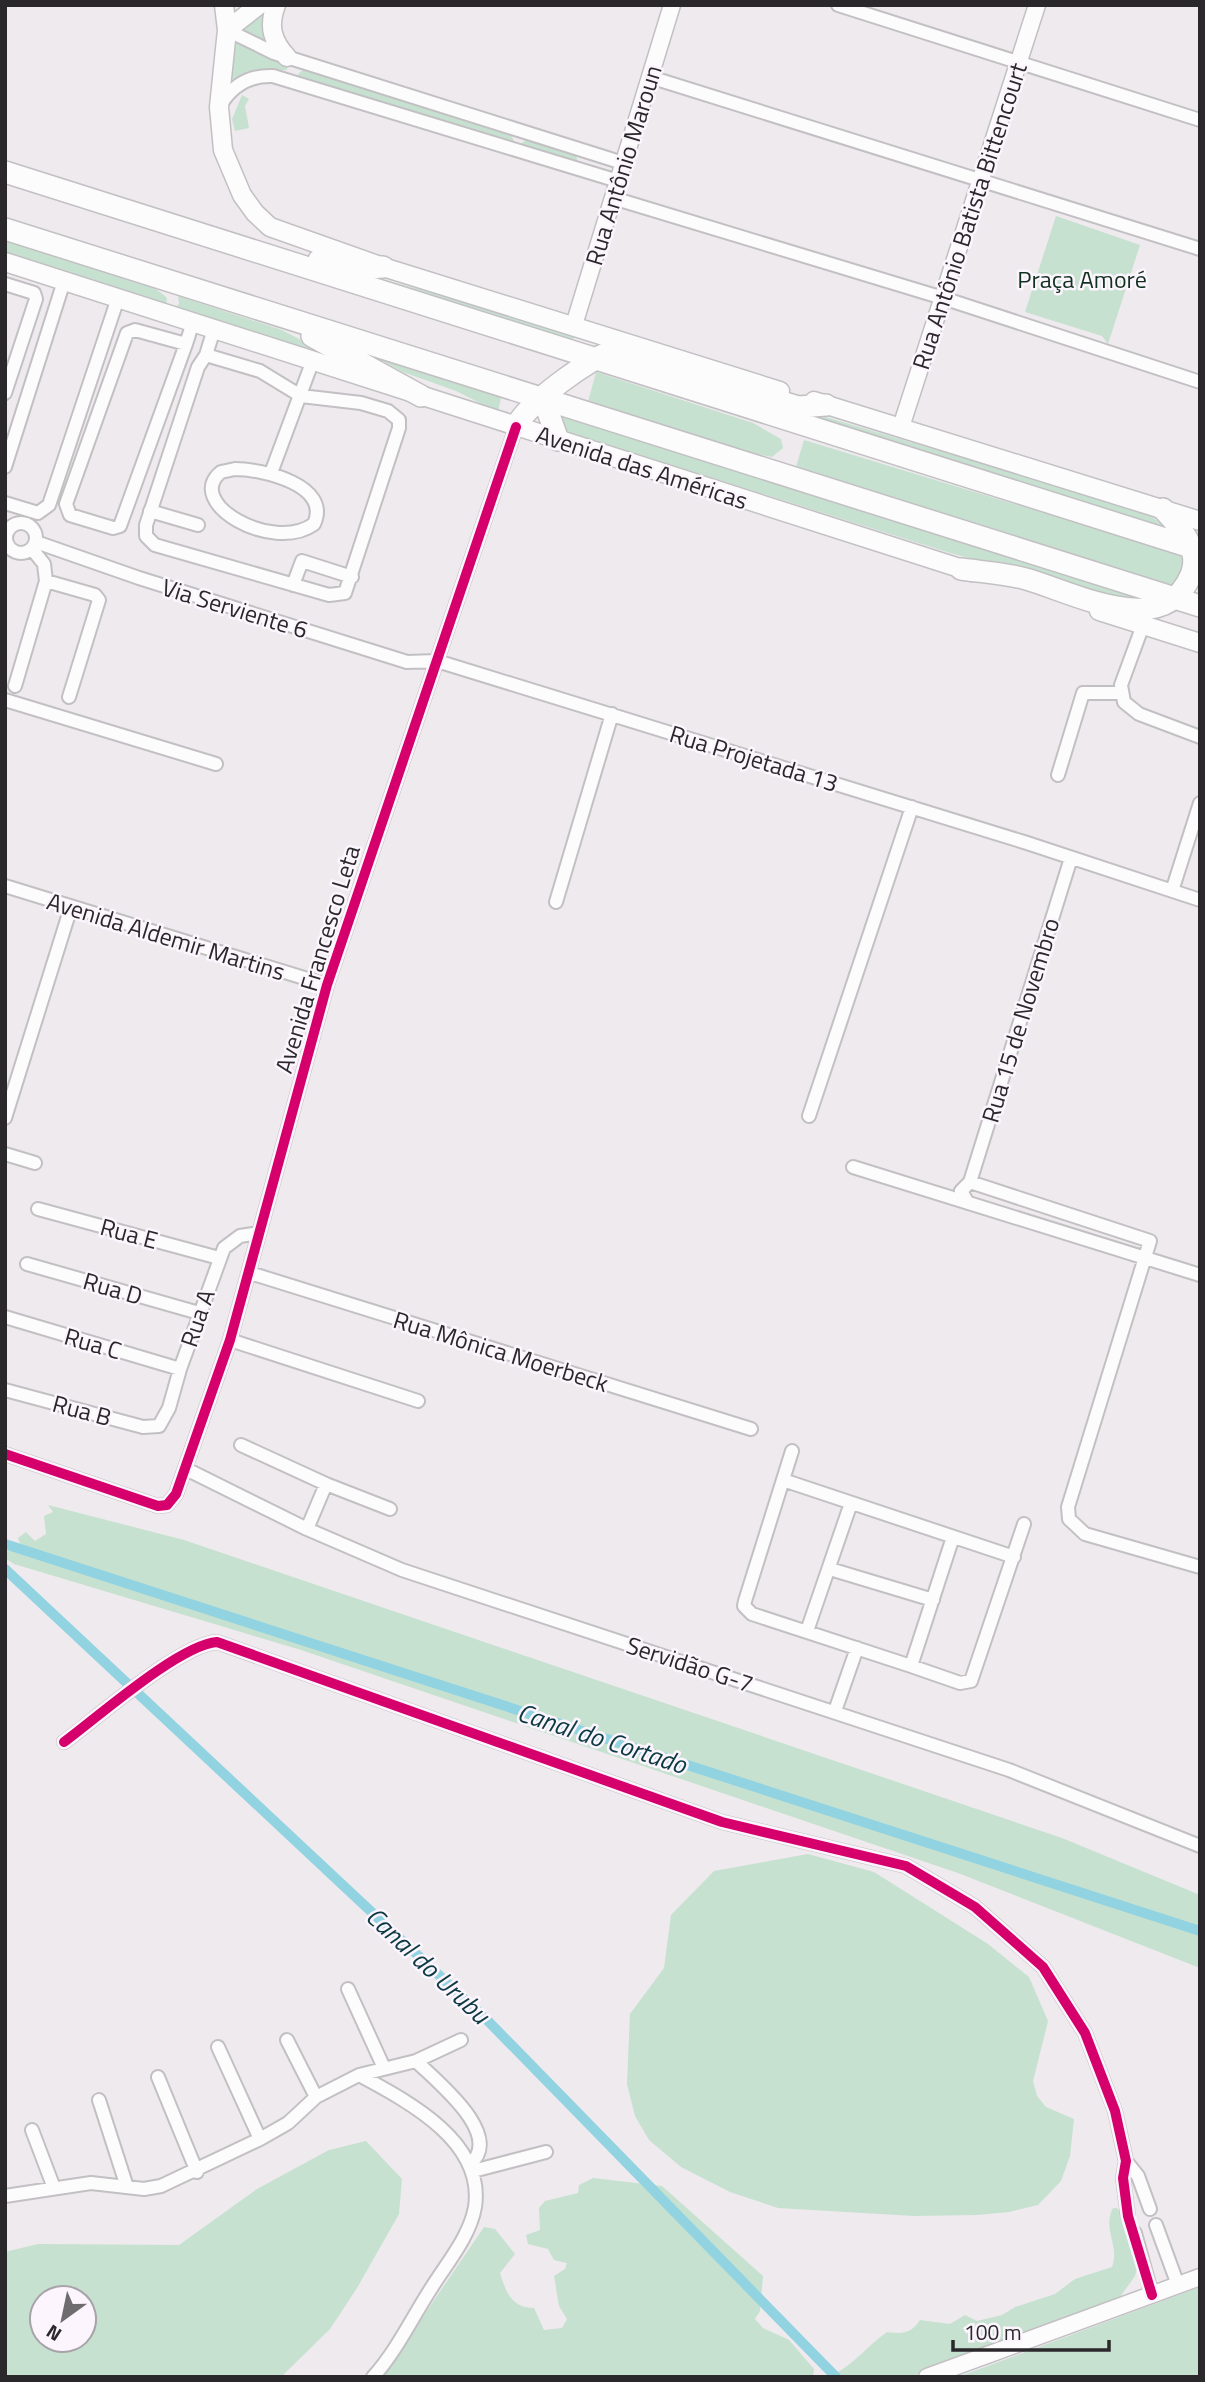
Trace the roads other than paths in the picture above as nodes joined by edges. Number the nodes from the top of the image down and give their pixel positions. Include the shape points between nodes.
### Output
1 (224, 5) edge
2 (259, 5) edge
3 (276, 5) edge
4 (672, 5) edge
5 (838, 5) edge
6 (1037, 5) edge
7 (227, 30) junction
8 (293, 59) junction
9 (1019, 61) junction
10 (650, 77) junction
11 (291, 80) junction
12 (219, 107) junction
13 (1200, 120) edge
14 (583, 152) junction
15 (624, 163) junction
16 (575, 168) junction
17 (5, 172) edge
18 (981, 179) junction
19 (618, 181) junction
20 (613, 198) junction
21 (5, 229) edge
22 (1200, 249) edge
23 (259, 252) junction
24 (5, 262) edge
25 (383, 267) junction
26 (64, 281) junction
27 (5, 284) edge
28 (118, 298) junction
29 (943, 298) junction
30 (271, 313) junction
31 (193, 322) junction
32 (574, 325) junction
33 (214, 329) junction
34 (186, 344) junction
35 (206, 355) junction
36 (592, 358) junction
37 (313, 360) junction
38 (366, 378) junction
39 (1200, 382) edge
40 (5, 393) edge
41 (301, 396) junction
42 (421, 396) junction
43 (543, 398) junction
44 (361, 403) junction
45 (826, 405) junction
46 (516, 426) junction
47 (901, 427) junction
48 (558, 440) junction
49 (5, 467) edge
50 (271, 473) junction
51 (5, 503) edge
52 (1163, 509) junction
53 (150, 511) junction
54 (1200, 521) edge
55 (198, 525) dead end
56 (6, 532) edge
57 (34, 546) junction
58 (1195, 548) edge
59 (961, 569) junction
60 (352, 577) junction
61 (46, 580) junction
62 (293, 585) junction
63 (1173, 598) junction
64 (1200, 606) edge
65 (1143, 625) junction
66 (1200, 643) edge
67 (437, 661) junction
68 (15, 686) dead end
69 (1121, 693) junction
70 (69, 697) dead end
71 (5, 700) edge
72 (612, 714) junction
73 (1200, 737) edge
74 (216, 764) dead end
75 (1058, 775) dead end
76 (1200, 803) edge
77 (912, 807) junction
78 (1071, 858) junction
79 (5, 886) edge
80 (1172, 891) junction
81 (1200, 900) edge
82 (556, 902) dead end
83 (71, 907) junction
84 (327, 985) junction
85 (809, 1116) dead end
86 (5, 1118) edge
87 (5, 1154) edge
88 (35, 1163) dead end
89 (853, 1167) dead end
90 (970, 1182) junction
91 (968, 1203) junction
92 (38, 1209) dead end
93 (259, 1233) junction
94 (219, 1258) junction
95 (1144, 1259) junction
96 (27, 1264) dead end
97 (250, 1273) junction
98 (1200, 1275) edge
99 (199, 1313) junction
100 (5, 1317) edge
101 (230, 1340) junction
102 (180, 1368) junction
103 (5, 1390) edge
104 (418, 1401) dead end
105 (159, 1426) joint
106 (751, 1429) dead end
107 (241, 1445) dead end
108 (792, 1451) dead end
109 (5, 1454) edge
110 (186, 1469) junction
111 (783, 1480) junction
112 (326, 1484) junction
113 (851, 1503) junction
114 (390, 1509) dead end
115 (1024, 1524) dead end
116 (307, 1529) junction
117 (953, 1537) junction
118 (1014, 1557) junction
119 (1200, 1567) edge
120 (830, 1569) junction
121 (933, 1600) junction
122 (807, 1631) junction
123 (857, 1648) junction
124 (911, 1666) junction
125 (835, 1711) junction
126 (64, 1742) dead end
127 (1200, 1846) edge
128 (348, 1989) dead end
129 (287, 2040) dead end
130 (461, 2040) dead end
131 (218, 2047) dead end
132 (416, 2061) junction
133 (384, 2068) junction
134 (359, 2074) junction
135 (158, 2077) dead end
136 (316, 2097) junction
137 (99, 2101) dead end
138 (32, 2130) dead end
139 (260, 2139) junction
140 (545, 2152) dead end
141 (1126, 2161) junction
142 (471, 2168) junction
143 (197, 2172) junction
144 (127, 2187) junction
145 (54, 2188) junction
146 (5, 2196) edge
147 (1150, 2209) dead end
148 (1128, 2216) dead end
149 (1156, 2225) dead end
150 (1135, 2232) dead end
151 (1200, 2277) edge
152 (1178, 2285) junction
153 (1152, 2294) junction
154 (373, 2377) edge
155 (927, 2377) edge

1 - 7 main road
2 - 7 main road
3 - 8 main road via 271,27 278,48
4 - 10 street, Rua Antônio Maroun
5 - 9 street
6 - 9 street, Rua Antônio Batista Bittencourt
7 - 8 street
7 - 12 main road
8 - 11 street
8 - 14 street
9 - 13 street
9 - 18 street, Rua Antônio Batista Bittencourt
10 - 15 street, Rua Antônio Maroun
10 - 18 street
11 - 12 street via 272,76 249,79
11 - 16 street
12 - 25 main road via 230,170 262,221
14 - 15 street
14 - 16 street via 583,163
15 - 19 street, Rua Antônio Maroun
16 - 19 street
17 - 23 highway
18 - 22 street
18 - 29 street, Rua Antônio Batista Bittencourt
19 - 20 street, Rua Antônio Maroun
20 - 29 street
20 - 32 street, Rua Antônio Maroun
21 - 30 highway, Avenida das Américas
23 - 25 highway
23 - 36 highway
24 - 26 main road, Avenida das Américas
25 - 32 main road
26 - 28 main road, Avenida das Américas
26 - 49 street
27 - 40 street via 34,293 36,299
28 - 31 main road, Avenida das Américas
28 - 51 street via 49,505 38,513
29 - 39 street
29 - 47 street, Rua Antônio Batista Bittencourt
30 - 42 highway
30 - 43 highway, Avenida das Américas
31 - 33 main road, Avenida das Américas
31 - 34 street
32 - 45 main road
33 - 35 street
33 - 37 main road, Avenida das Américas
34 - 34 street via 135,330 127,333 66,504 71,515 120,526
35 - 41 street via 260,371
35 - 53 street
36 - 43 highway
36 - 45 highway via 615,350 798,407
36 - 58 highway
37 - 38 main road, Avenida das Américas
37 - 41 street
38 - 42 main road, Avenida das Américas
38 - 44 street
41 - 44 street
41 - 50 street
42 - 46 main road, Avenida das Américas
43 - 46 highway
43 - 48 highway
43 - 63 highway, Avenida das Américas
44 - 60 street via 394,415 399,428
45 - 47 main road
46 - 48 main road, Avenida das Américas
46 - 67 street, Avenida Francesco Leta
47 - 52 main road
48 - 59 main road, Avenida das Américas
50 - 50 street via 221,472 212,483 213,493 224,512 258,531 293,534 306,530 318,515 317,505 302,488
52 - 54 main road
52 - 58 highway
53 - 55 street
53 - 62 street via 146,536 155,545
56 - 57 street via 12,551 23,554
56 - 57 street via 23,523 35,532
57 - 61 street
57 - 67 street, Via Serviente 6 via 407,662
58 - 63 highway via 1193,570
59 - 63 highway via 1023,578 1123,610 1155,607
59 - 65 main road, Avenida das Américas
60 - 62 street via 345,593 337,596
60 - 62 street via 302,561
61 - 68 street
61 - 70 street via 99,600
63 - 64 highway, Avenida das Américas
65 - 66 main road, Avenida das Américas
65 - 69 street
67 - 72 street, Rua Projetada 13
67 - 84 street, Avenida Francesco Leta
69 - 73 street via 1124,702 1139,714
69 - 75 street via 1083,693
71 - 74 street
72 - 77 street, Rua Projetada 13
72 - 82 street
76 - 80 street
77 - 78 street, Rua Projetada 13
77 - 85 street
78 - 80 street, Rua Projetada 13
78 - 90 street, Rua 15 de Novembro
79 - 83 street, Avenida Aldemir Martins
80 - 81 street, Rua Projetada 13
83 - 84 street, Avenida Aldemir Martins
83 - 86 street
84 - 93 street, Avenida Francesco Leta
87 - 88 street
89 - 91 street
90 - 91 street via 961,1191
90 - 95 street via 1150,1241
91 - 95 street
92 - 94 street, Rua E
93 - 94 street, Rua A via 231,1241
93 - 97 street, Avenida Francesco Leta
94 - 99 street, Rua A
95 - 98 street
95 - 119 street via 1068,1507 1069,1518 1085,1534
96 - 99 street, Rua D
97 - 101 street, Avenida Francesco Leta
97 - 106 street, Rua Mônica Moerbeck
99 - 102 street, Rua A
100 - 102 street, Rua C
101 - 104 street
101 - 110 street, Avenida Francesco Leta
102 - 105 street, Rua A
103 - 105 street, Rua B via 143,1427
107 - 112 street
108 - 111 street
109 - 110 street, Avenida Francesco Leta via 150,1504 167,1505
110 - 116 street, Servidão G-7
111 - 113 street
111 - 122 street via 744,1606 752,1614
112 - 114 street
112 - 116 street
113 - 117 street
113 - 120 street
115 - 118 street
116 - 125 street, Servidão G-7 via 402,1570
117 - 118 street
117 - 121 street
118 - 124 street via 971,1681 960,1683
120 - 121 street
120 - 122 street
121 - 124 street
122 - 123 street
123 - 124 street
123 - 125 street
125 - 127 street, Servidão G-7 via 1077,1795
126 - 141 street via 194,1648 218,1642 722,1822 906,1866 975,1907 1042,1967 1085,2033 1115,2111
128 - 133 street
129 - 136 street
130 - 132 street
131 - 139 street
132 - 133 street
132 - 142 street via 461,2105 477,2128 481,2147
133 - 134 street
134 - 136 street
134 - 142 street via 424,2113 450,2138
135 - 143 street
136 - 139 street via 288,2123
137 - 144 street
138 - 145 street
139 - 143 street
140 - 142 street
141 - 147 street via 1138,2176
141 - 148 street via 1123,2178
142 - 154 street via 475,2206 462,2240
143 - 144 street via 161,2186
144 - 145 street via 91,2183
145 - 146 street
149 - 152 street
150 - 153 street
151 - 152 street
152 - 153 street
153 - 155 street

